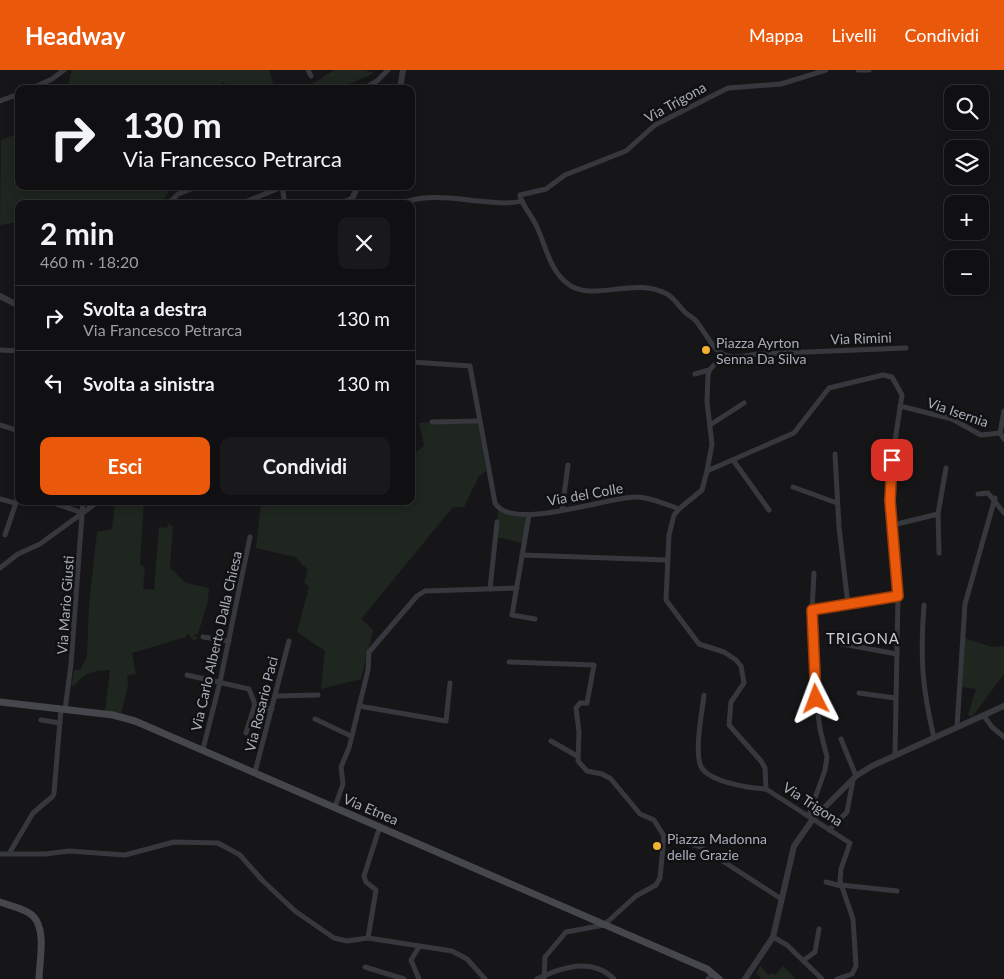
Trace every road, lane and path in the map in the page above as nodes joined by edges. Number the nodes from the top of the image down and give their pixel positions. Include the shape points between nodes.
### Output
1 (64, 70) edge
2 (308, 70) edge
3 (388, 70) edge
4 (403, 70) edge
5 (826, 70) edge
6 (858, 70) edge
7 (869, 70) edge
8 (312, 76) dead end
9 (39, 85) edge
10 (370, 85) edge
11 (401, 85) edge
12 (15, 95) edge
13 (0, 101) edge
14 (188, 190) edge
15 (275, 190) edge
16 (521, 198) junction
17 (172, 200) edge
18 (250, 200) edge
19 (409, 200) edge
20 (0, 296) edge
21 (15, 304) edge
22 (906, 348) dead end
23 (0, 350) edge
24 (15, 351) edge
25 (728, 357) junction
26 (415, 362) edge
27 (709, 370) junction
28 (696, 374) dead end
29 (744, 403) dead end
30 (900, 406) junction
31 (1004, 411) edge
32 (480, 421) junction
33 (432, 422) dead end
34 (0, 425) edge
35 (710, 425) junction
36 (15, 430) edge
37 (1000, 433) junction
38 (1004, 439) edge
39 (835, 457) dead end
40 (733, 460) junction
41 (568, 465) dead end
42 (946, 468) dead end
43 (706, 471) junction
44 (793, 487) dead end
45 (978, 494) dead end
46 (0, 499) edge
47 (1004, 499) edge
48 (996, 501) junction
49 (837, 503) junction
50 (15, 504) joint
51 (60, 505) edge
52 (83, 505) edge
53 (93, 505) edge
54 (679, 509) junction
55 (562, 510) junction
56 (769, 510) dead end
57 (82, 512) junction
58 (1004, 513) edge
59 (938, 514) junction
60 (529, 515) junction
61 (496, 522) dead end
62 (893, 525) junction
63 (5, 535) dead end
64 (250, 537) dead end
65 (939, 553) dead end
66 (522, 555) junction
67 (666, 560) junction
68 (0, 568) edge
69 (814, 573) dead end
70 (517, 588) junction
71 (490, 589) junction
72 (898, 596) junction
73 (848, 605) junction
74 (924, 605) dead end
75 (812, 610) junction
76 (535, 620) dead end
77 (203, 637) dead end
78 (229, 641) junction
79 (289, 641) dead end
80 (837, 643) dead end
81 (897, 654) junction
82 (508, 662) dead end
83 (187, 675) dead end
84 (220, 682) junction
85 (450, 683) dead end
86 (859, 693) dead end
87 (704, 694) dead end
88 (318, 695) dead end
89 (275, 696) junction
90 (895, 698) junction
91 (0, 702) edge
92 (255, 704) junction
93 (359, 706) junction
94 (1004, 706) edge
95 (63, 709) junction
96 (272, 709) junction
97 (984, 716) junction
98 (315, 719) dead end
99 (41, 720) dead end
100 (60, 724) junction
101 (956, 727) junction
102 (246, 734) dead end
103 (351, 736) junction
104 (1004, 736) edge
105 (934, 738) junction
106 (840, 739) dead end
107 (551, 741) dead end
108 (203, 749) junction
109 (895, 755) junction
110 (577, 756) junction
111 (255, 772) junction
112 (854, 778) junction
113 (766, 789) junction
114 (336, 807) junction
115 (811, 817) junction
116 (380, 826) junction
117 (829, 830) junction
118 (664, 836) junction
119 (10, 852) junction
120 (0, 854) edge
121 (826, 882) dead end
122 (841, 886) junction
123 (897, 891) dead end
124 (780, 898) junction
125 (0, 902) edge
126 (604, 925) junction
127 (819, 930) dead end
128 (773, 937) junction
129 (368, 938) junction
130 (419, 947) junction
131 (804, 960) junction
132 (366, 967) dead end
133 (711, 976) edge
134 (545, 977) edge
135 (39, 979) edge
136 (404, 979) edge
137 (419, 979) edge
138 (485, 979) edge
139 (536, 979) edge
140 (614, 979) edge
141 (719, 979) edge
142 (745, 979) edge
143 (822, 979) edge
144 (837, 979) edge

1 - 9 street
2 - 8 street
3 - 10 street
4 - 11 street
5 - 16 street, Via Trigona via 781,84 728,88 655,125 626,151 565,175 546,189
6 - 7 street
12 - 13 street
14 - 17 street
15 - 18 street
16 - 19 street, Via Trigona via 496,203 435,197
16 - 25 street via 536,224 552,265 565,282 580,290 644,286 668,295 697,322 711,345
20 - 21 street
22 - 25 street, Via Rimini
23 - 24 street
25 - 27 street
26 - 32 street, Via del Colle via 470,366
27 - 28 street
27 - 35 street via 707,402
29 - 35 street
30 - 37 street, Via Isernia via 952,419 988,436
30 - 40 street via 902,395 892,377 887,375 829,388 794,433
30 - 62 street via 891,472
31 - 37 street
32 - 33 street
32 - 60 street, Via del Colle via 497,507
34 - 36 street
35 - 43 street via 712,444
37 - 38 street, Via Isernia
39 - 49 street
40 - 43 street
40 - 56 street
41 - 55 street
42 - 59 street
43 - 54 street via 702,490
44 - 49 street
45 - 48 street via 988,493
46 - 50 street
47 - 48 street
48 - 58 street
48 - 101 street via 965,604
49 - 73 street
50 - 63 street
51 - 57 street
52 - 57 street, Via Mario Giusti
53 - 57 street
54 - 55 street, Via del Colle via 632,497
54 - 67 street, Via Trigona via 672,521
55 - 60 street, Via del Colle
57 - 68 street via 40,544 18,554
57 - 95 street, Via Mario Giusti via 71,664
59 - 62 street
59 - 65 street
60 - 66 street
61 - 71 street
62 - 72 street
64 - 78 street, Via Carlo Alberto Dalla Chiesa
66 - 67 street
66 - 70 street
67 - 113 street, Via Trigona via 665,592 669,605 699,644 724,652 741,666 744,683 731,702 729,725 761,761 765,768
69 - 75 street
70 - 71 street
70 - 76 street via 512,615
71 - 93 street via 425,591 417,596 369,652
72 - 73 street
72 - 81 street
73 - 75 street
74 - 105 street via 922,672
75 - 115 street via 816,699 827,757
77 - 78 street
78 - 84 street, Via Carlo Alberto Dalla Chiesa
79 - 89 street, Via Rosario Paci
80 - 81 street
81 - 90 street
82 - 110 street via 594,664 587,703 580,703 576,708
83 - 84 street
84 - 92 street via 250,689
84 - 108 street, Via Carlo Alberto Dalla Chiesa
85 - 93 street via 446,721
86 - 90 street
87 - 113 street via 699,754 702,769 708,775 725,781
88 - 89 street
89 - 96 street, Via Rosario Paci
90 - 109 street
91 - 95 main road, Via Etnea
92 - 96 street via 258,708
92 - 102 street
93 - 103 street
94 - 97 street
95 - 100 street, Via Mario Giusti
95 - 108 main road, Via Etnea via 121,716
96 - 111 street, Via Rosario Paci
97 - 101 street
97 - 104 street
98 - 103 street
99 - 100 street
100 - 119 street, Via Mario Giusti via 54,793 33,813
101 - 105 street
103 - 114 street via 350,748 341,767 343,784
105 - 109 street
106 - 112 street
107 - 110 street
108 - 111 main road, Via Etnea
109 - 112 street
110 - 118 street via 587,771 611,779 640,814 654,820
111 - 114 main road, Via Etnea
112 - 115 street
112 - 117 street via 847,812
113 - 115 street, Via Trigona
114 - 116 main road, Via Etnea
115 - 117 street, Via Trigona
115 - 124 street via 794,846
116 - 126 main road, Via Etnea
116 - 129 street via 364,876 376,890
117 - 122 street, Via Trigona via 850,843 841,870
118 - 124 street via 701,847
118 - 126 street via 658,882 651,890 630,901
119 - 120 street
119 - 129 street via 37,855 69,850 126,855 174,842 218,843 240,855 276,894 327,934 344,941
121 - 122 street
122 - 123 street
122 - 144 street, Via Trigona via 853,919 856,966 852,974
124 - 128 street
125 - 135 main road via 28,913 36,920 40,935
126 - 133 main road, Via Etnea
126 - 134 street via 566,932 545,957
127 - 131 street via 814,952
128 - 131 street
128 - 142 street
129 - 130 street
130 - 137 street via 412,960
130 - 138 street via 457,954
131 - 143 street
132 - 136 street
133 - 141 main road, Via Etnea
134 - 139 street
134 - 140 street via 564,969 588,965

